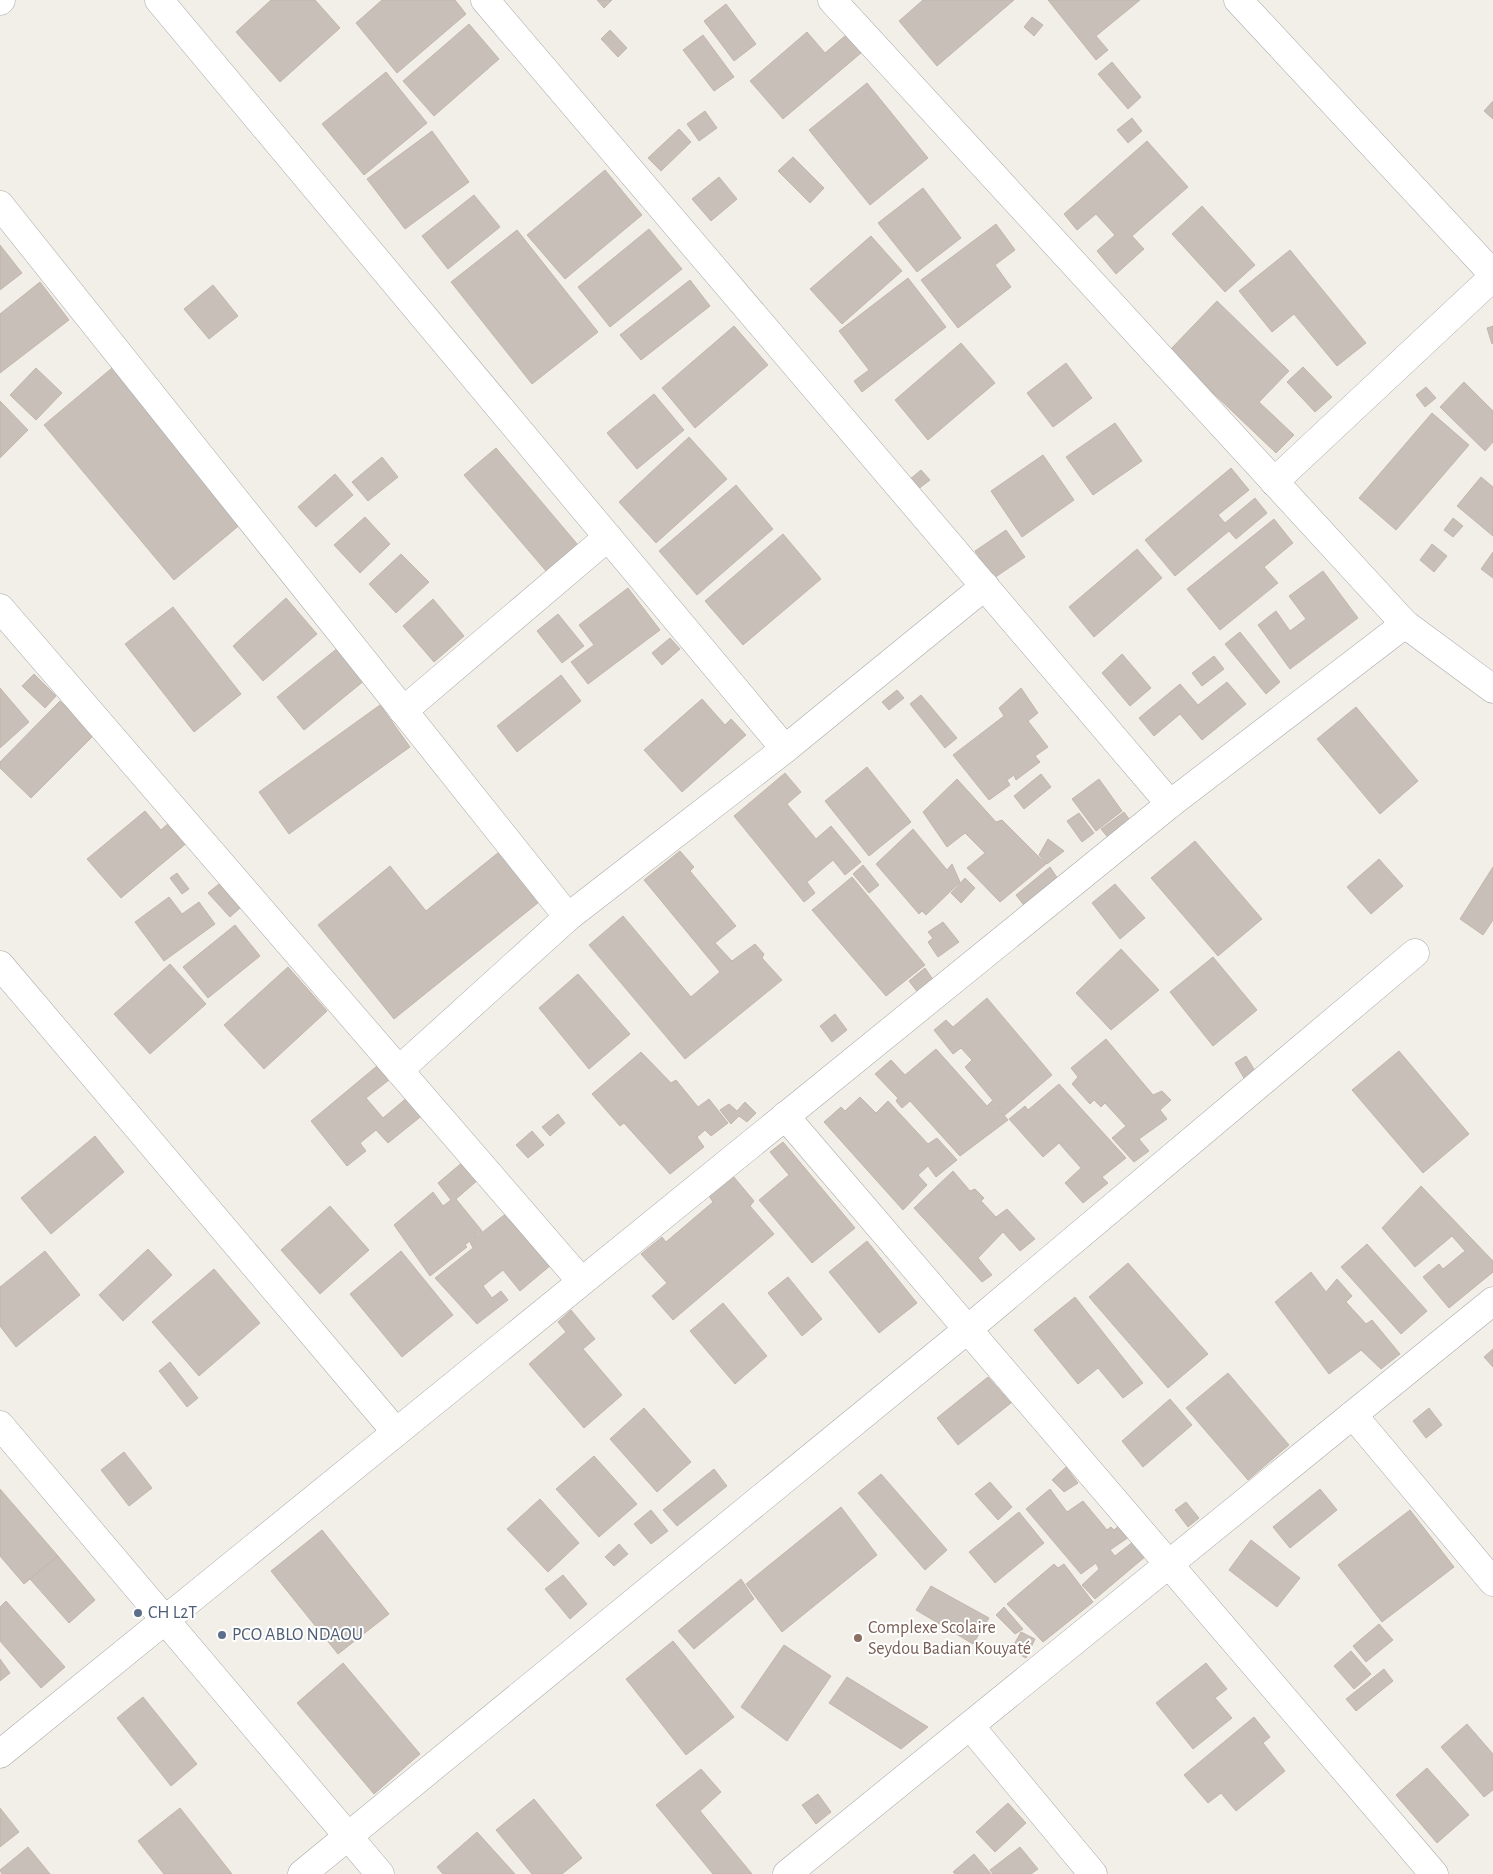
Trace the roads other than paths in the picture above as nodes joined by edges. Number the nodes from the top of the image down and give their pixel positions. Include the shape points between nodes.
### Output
1 (159, 0) edge
2 (485, 0) edge
3 (1238, 0) edge
4 (837, 2) edge
5 (0, 205) edge
6 (1493, 275) edge
7 (1274, 482) junction
8 (608, 537) junction
9 (985, 586) junction
10 (0, 608) edge
11 (1405, 624) junction
12 (1493, 689) edge
13 (403, 711) junction
14 (785, 749) junction
15 (1170, 804) junction
16 (568, 917) junction
17 (1415, 953) dead end
18 (0, 965) edge
19 (399, 1070) junction
20 (785, 1116) junction
21 (581, 1281) junction
22 (1493, 1301) edge
23 (968, 1329) junction
24 (1353, 1415) junction
25 (1, 1428) edge
26 (396, 1432) junction
27 (1169, 1564) junction
28 (1493, 1582) edge
29 (165, 1620) junction
30 (970, 1726) junction
31 (0, 1754) edge
32 (348, 1836) junction
33 (302, 1874) edge
34 (380, 1874) edge
35 (787, 1874) edge
36 (1093, 1874) edge
37 (1434, 1874) edge

1 - 8 street
2 - 9 street
3 - 6 street
4 - 7 street
5 - 13 street
6 - 7 street
7 - 11 street
8 - 13 street
8 - 14 street
9 - 14 street
9 - 15 street
10 - 19 street
11 - 12 street
11 - 15 street
13 - 16 street
14 - 16 street
15 - 20 street
16 - 19 street
17 - 23 street
18 - 26 street
19 - 21 street
20 - 21 street
20 - 23 street
21 - 26 street
22 - 24 street
23 - 27 street
23 - 32 street
24 - 27 street
24 - 28 street
25 - 29 street
26 - 29 street
27 - 30 street
27 - 37 street
29 - 31 street
29 - 32 street
30 - 35 street
30 - 36 street
32 - 33 street
32 - 34 street

